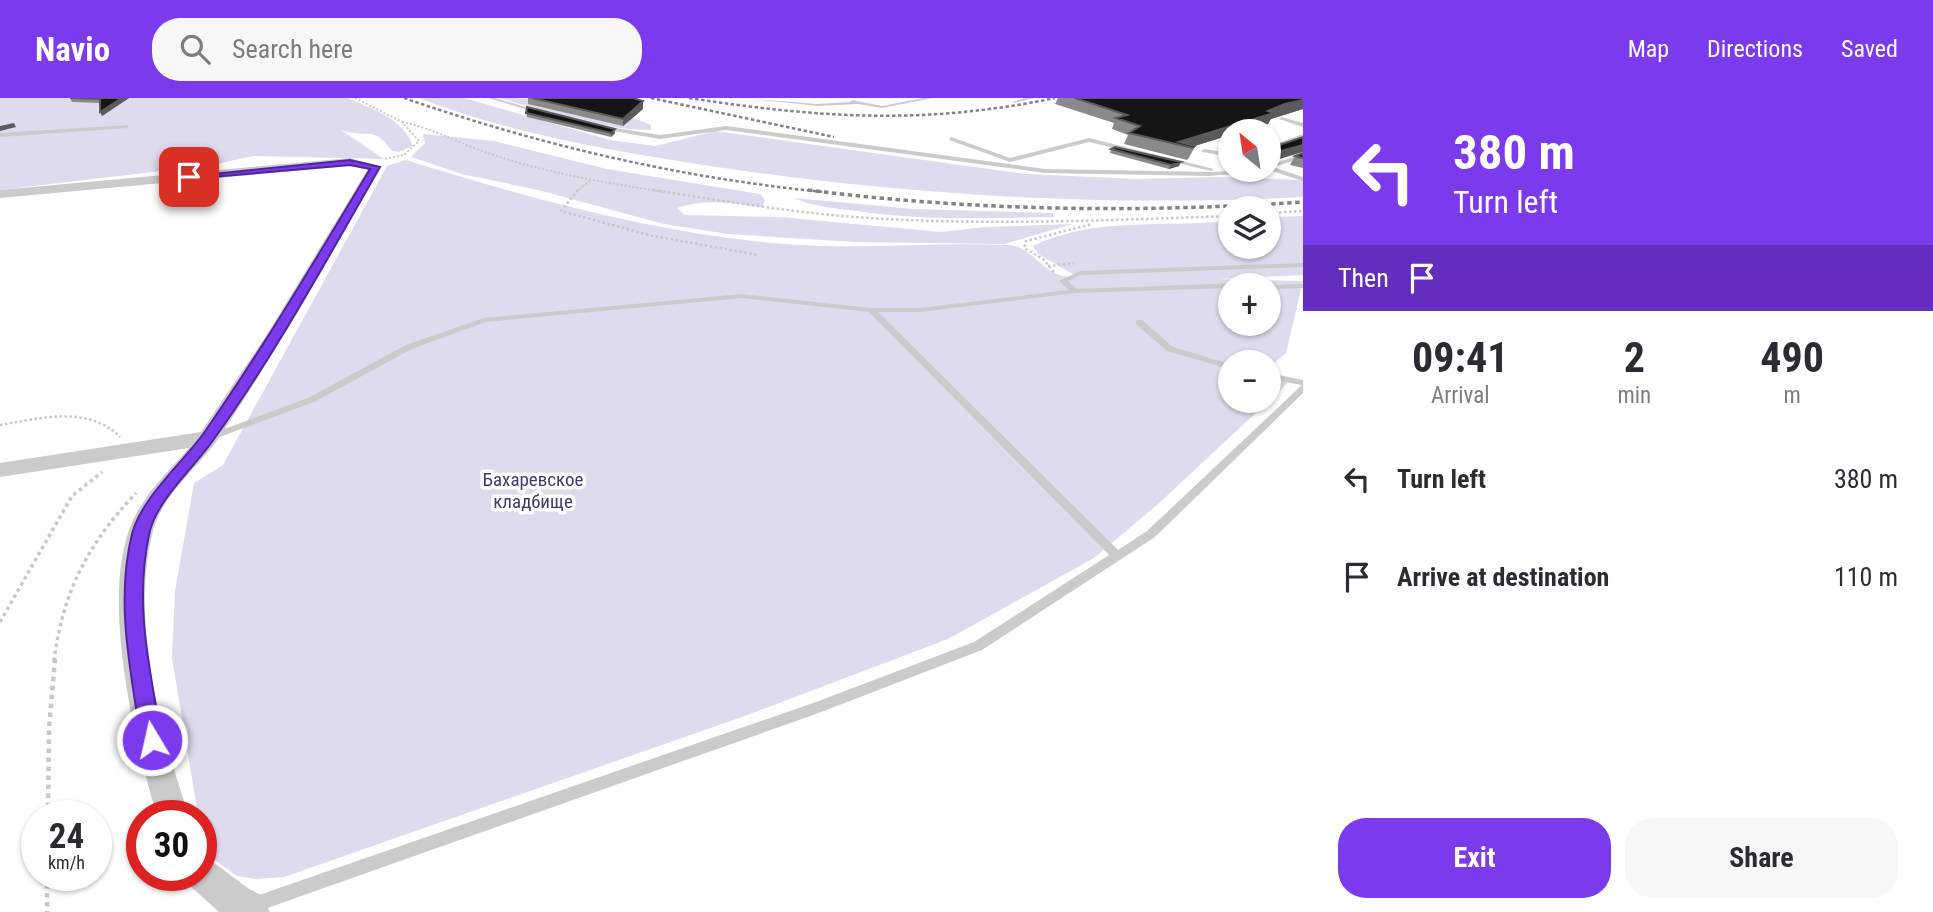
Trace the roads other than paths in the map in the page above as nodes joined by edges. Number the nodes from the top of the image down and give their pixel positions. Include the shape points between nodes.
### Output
1 (490, 98) edge
2 (744, 98) edge
3 (845, 98) edge
4 (931, 98) edge
5 (1032, 98) edge
6 (1014, 102) dead end
7 (856, 103) junction
8 (554, 116) edge
9 (1281, 118) edge
10 (1303, 125) edge
11 (127, 126) dead end
12 (598, 127) edge
13 (0, 135) edge
14 (1303, 136) edge
15 (951, 139) dead end
16 (1281, 144) edge
17 (1204, 150) edge
18 (1218, 153) edge
19 (1303, 156) edge
20 (1281, 163) edge
21 (1218, 171) edge
22 (1281, 171) edge
23 (1218, 173) edge
24 (1303, 179) edge
25 (0, 194) edge
26 (1303, 265) edge
27 (1218, 286) edge
28 (1303, 286) edge
29 (1281, 287) edge
30 (1074, 291) junction
31 (871, 310) junction
32 (1139, 322) dead end
33 (1218, 363) edge
34 (1281, 379) edge
35 (1303, 385) edge
36 (208, 438) junction
37 (0, 470) edge
38 (1117, 556) junction
39 (169, 800) edge
40 (217, 887) edge
41 (250, 909) edge

1 - 8 lane
2 - 7 lane via 818,105
3 - 7 lane
4 - 7 lane via 887,107
5 - 6 lane
9 - 10 lane
11 - 13 lane
12 - 23 lane via 660,137 726,128 1045,171
14 - 16 lane
15 - 21 lane via 1010,160 1096,141
17 - 18 lane
19 - 20 lane
22 - 24 lane
25 - 36 street via 350,162 376,167 273,342
26 - 30 lane via 1080,273 1063,281
27 - 30 lane
28 - 29 lane
30 - 31 lane via 920,310
31 - 36 lane via 742,296 484,320 409,347 312,400
31 - 38 lane
32 - 33 lane via 1170,349
34 - 35 lane
35 - 38 lane via 1177,511
36 - 37 street
36 - 39 street via 168,484 141,532 132,618 152,740
38 - 41 lane via 978,646 817,708
40 - 41 street

